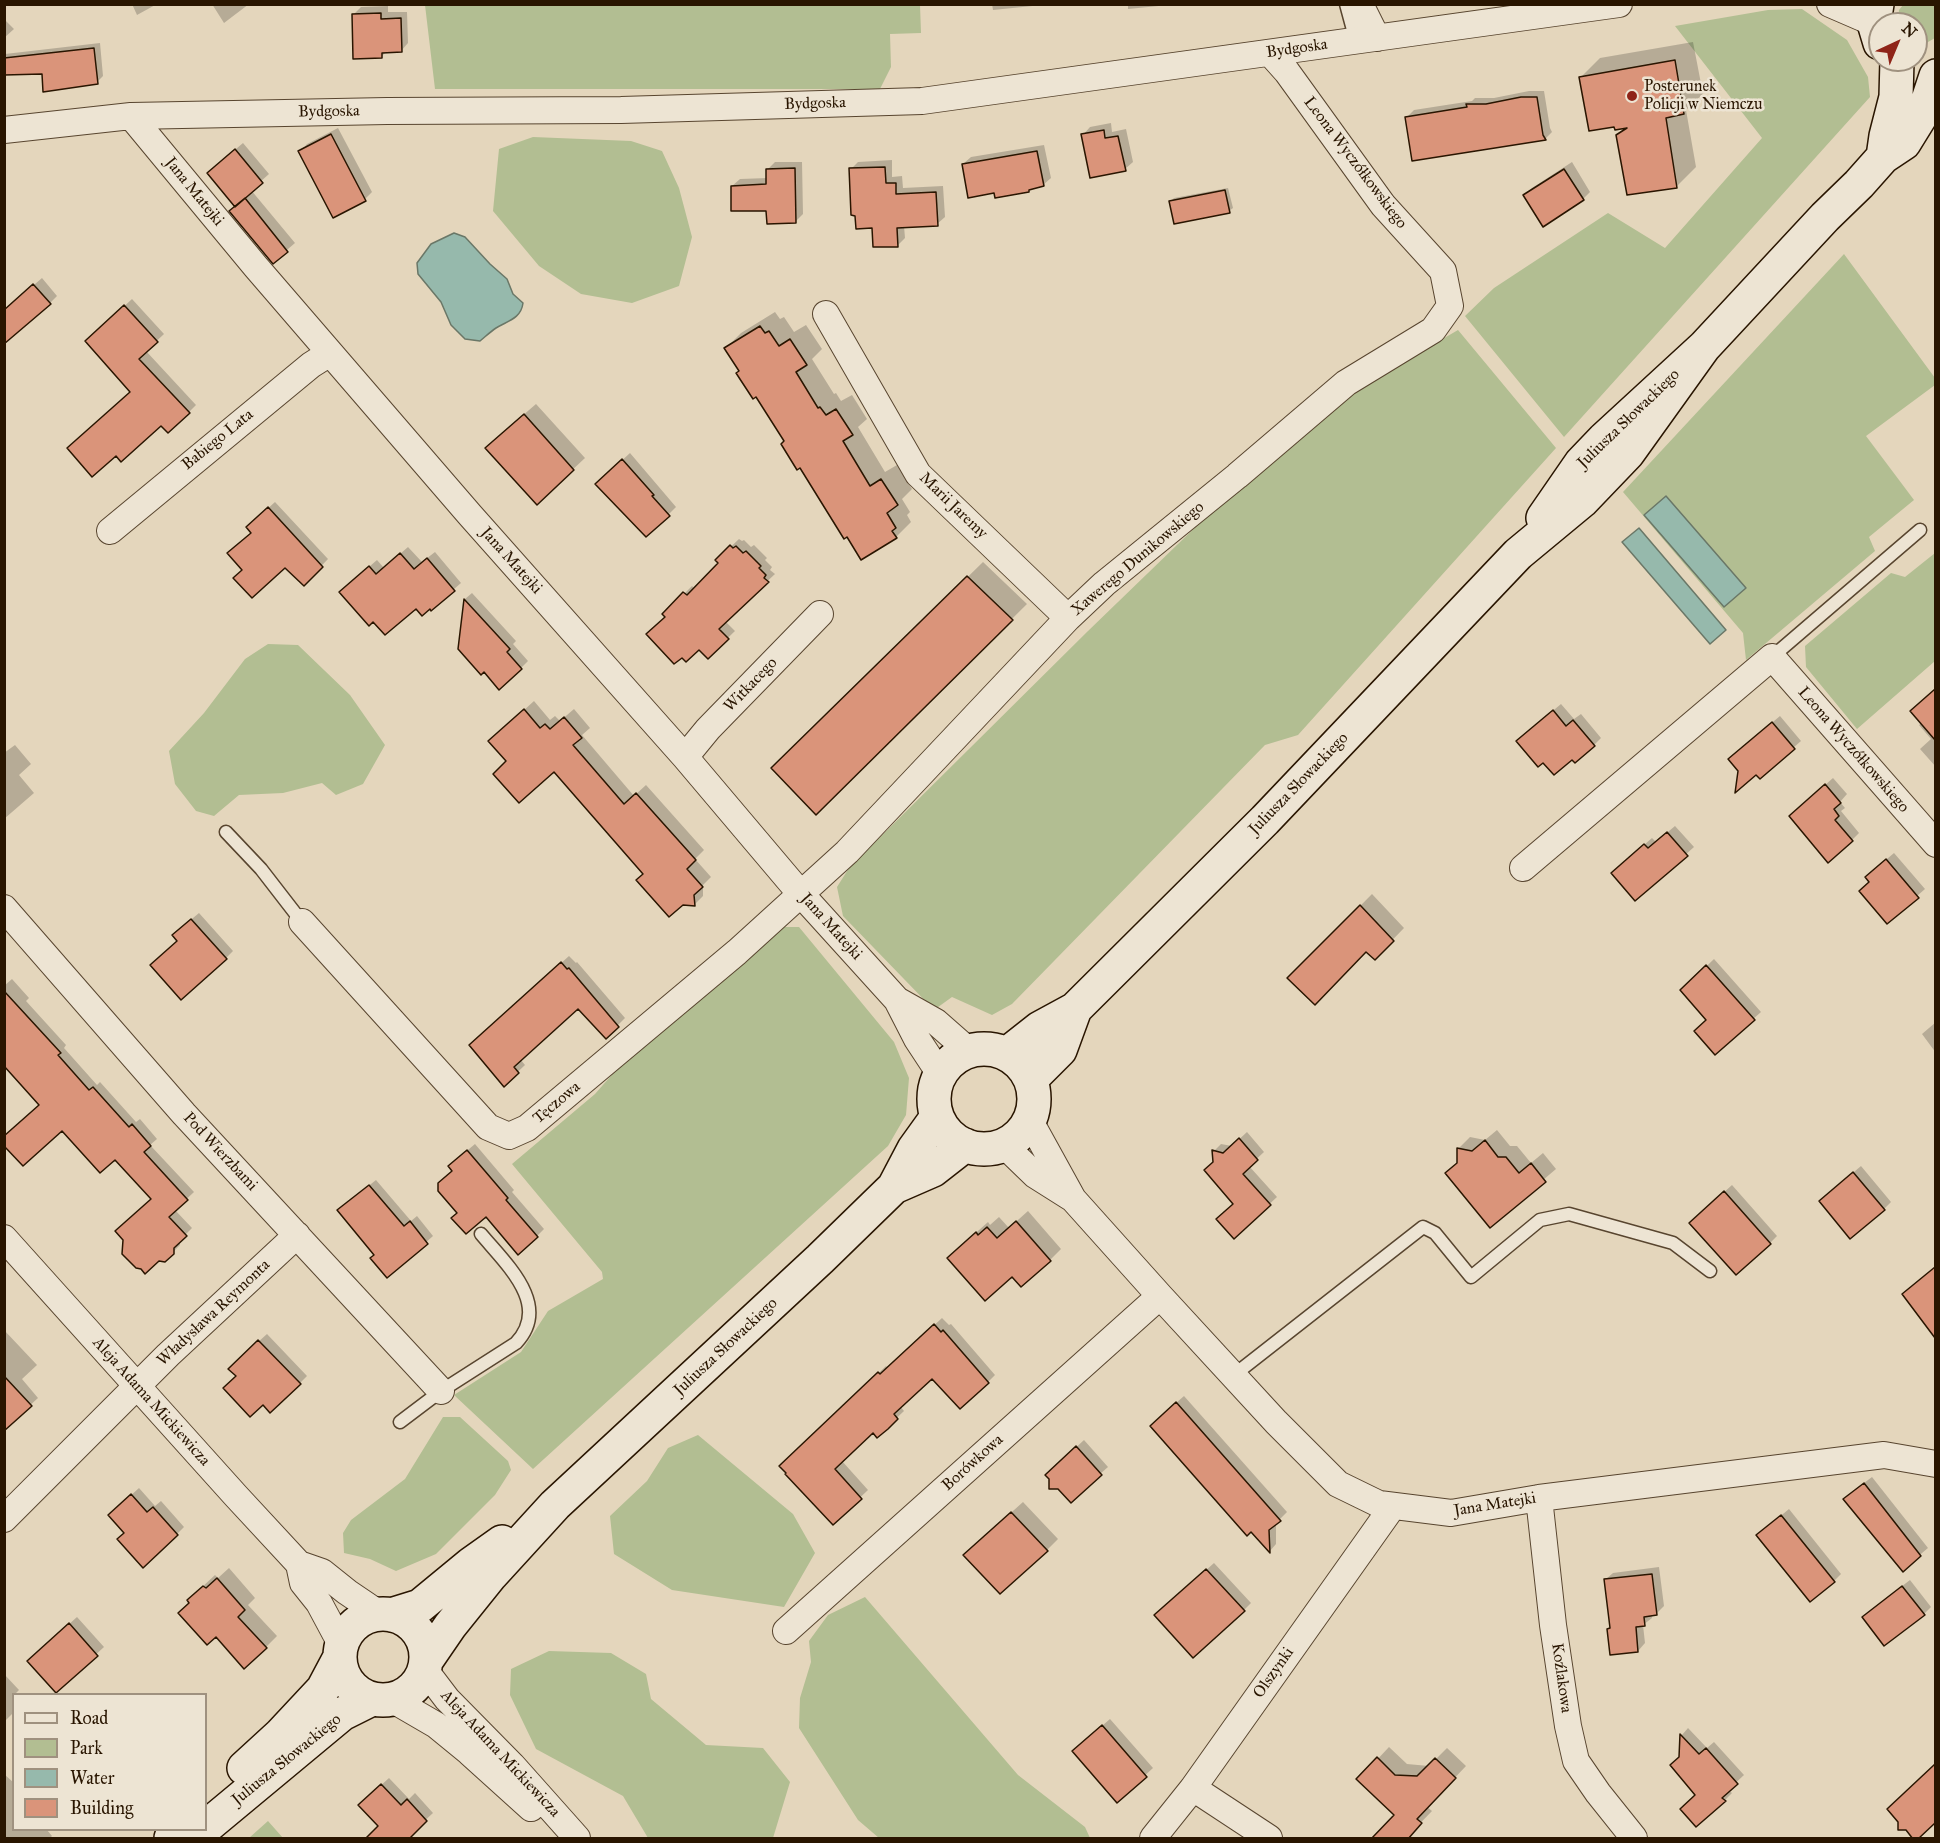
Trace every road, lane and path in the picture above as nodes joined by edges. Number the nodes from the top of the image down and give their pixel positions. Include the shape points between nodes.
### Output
1 (1346, 4) edge
2 (1360, 4) edge
3 (1619, 4) edge
4 (1830, 4) edge
5 (1868, 20) edge
6 (1366, 39) junction
7 (1270, 53) junction
8 (1897, 72) edge
9 (1935, 76) edge
10 (131, 116) junction
11 (4, 130) edge
12 (1883, 157) junction
13 (1450, 306) joint
14 (826, 314) dead end
15 (330, 353) junction
16 (1920, 530) dead end
17 (110, 531) dead end
18 (820, 614) dead end
19 (1068, 618) junction
20 (1772, 657) junction
21 (685, 758) junction
22 (226, 832) dead end
23 (1935, 844) edge
24 (1523, 868) dead end
25 (800, 893) junction
26 (4, 908) edge
27 (302, 922) joint
28 (897, 1000) junction
29 (1075, 1009) junction
30 (969, 1050) junction
31 (1007, 1054) junction
32 (940, 1074) junction
33 (1031, 1079) junction
34 (937, 1117) junction
35 (1030, 1121) junction
36 (964, 1145) junction
37 (1004, 1145) junction
38 (894, 1187) junction
39 (1073, 1199) junction
40 (481, 1234) dead end
41 (297, 1235) junction
42 (4, 1238) edge
43 (1710, 1271) dead end
44 (1160, 1296) junction
45 (1234, 1375) junction
46 (137, 1386) junction
47 (441, 1391) junction
48 (400, 1422) dead end
49 (1935, 1464) edge
50 (1539, 1498) junction
51 (555, 1504) junction
52 (1393, 1506) junction
53 (4, 1519) edge
54 (299, 1564) junction
55 (386, 1615) junction
56 (786, 1631) dead end
57 (341, 1651) junction
58 (426, 1665) junction
59 (382, 1699) junction
60 (1193, 1788) junction
61 (207, 1802) edge
62 (207, 1826) edge
63 (565, 1839) edge
64 (577, 1839) edge
65 (1153, 1839) edge
66 (1269, 1839) edge
67 (1634, 1839) edge

1 - 6 lane
2 - 6 street
3 - 6 street, Bydgoska
4 - 5 street
6 - 7 street, Bydgoska
7 - 10 street, Bydgoska via 922,101 621,110
7 - 13 street, Leona Wyczółkowskiego via 1383,205 1443,272
8 - 12 street via 1896,97
9 - 12 street, Juliusza Słowackiego via 1915,127 1904,143
10 - 11 street, Bydgoska
10 - 15 street, Jana Matejki
12 - 29 street, Juliusza Słowackiego via 1704,347 1581,463 1518,554 1264,820
13 - 19 street, Xawerego Dunikowskiego via 1433,330 1346,383
14 - 19 street, Marii Jaremy via 918,474
15 - 17 street, Babiego Lata via 311,364
15 - 21 street, Jana Matejki
16 - 20 lane
18 - 21 street, Witkacego via 708,729
19 - 25 street, Xawerego Dunikowskiego via 847,852
20 - 23 street, Leona Wyczółkowskiego
20 - 24 street
21 - 25 street, Jana Matejki
22 - 27 lane
25 - 27 street, Tęczowa via 737,952 527,1128 509,1136 488,1127
25 - 28 street, Jana Matejki
26 - 41 street, Pod Wierzbami via 184,1114
28 - 30 street, Jana Matejki via 936,1022
28 - 32 street, Jana Matejki
29 - 31 street, Juliusza Słowackiego via 1040,1028
29 - 33 street, Juliusza Słowackiego via 1060,1050
30 - 31 street via 995,1049
30 - 32 street via 952,1060
31 - 33 street via 1021,1064
32 - 34 street via 934,1102
33 - 35 street via 1034,1100
34 - 36 street via 948,1134
34 - 38 street, Juliusza Słowackiego
35 - 37 street
35 - 39 street, Jana Matejki
36 - 37 street via 984,1149
36 - 38 street, Juliusza Słowackiego via 933,1170
37 - 39 street, Jana Matejki via 1035,1175
38 - 51 street, Juliusza Słowackiego
39 - 44 street, Jana Matejki
40 - 47 lane via 518,1277 527,1295 530,1313 525,1334
41 - 46 street, Władysława Reymonta
41 - 47 street, Pod Wierzbami
42 - 46 street, Aleja Adama Mickiewicza
43 - 45 lane via 1673,1243 1569,1214 1540,1220 1471,1277 1435,1233 1423,1227
44 - 45 street, Jana Matejki
44 - 56 street, Borówkowa
45 - 52 street, Jana Matejki via 1338,1484 1379,1504
46 - 53 street, Władysława Reymonta
46 - 54 street, Aleja Adama Mickiewicza
47 - 48 lane
49 - 50 street, Jana Matejki via 1884,1455
50 - 52 street, Jana Matejki via 1451,1513
50 - 67 street, Koźlakowa via 1553,1625 1576,1761
51 - 55 street, Juliusza Słowackiego via 420,1606
51 - 58 street, Juliusza Słowackiego via 490,1575 450,1626
52 - 60 street, Olszynki
54 - 55 street, Aleja Adama Mickiewicza via 322,1572
54 - 57 street, Aleja Adama Mickiewicza via 303,1583 319,1603
55 - 57 street via 373,1616 356,1625 346,1636
55 - 58 street via 405,1620 416,1630 423,1641
57 - 59 street via 342,1670 351,1686 363,1695
57 - 61 street, Juliusza Słowackiego via 323,1689 280,1736
58 - 59 street via 411,1690
58 - 64 street, Aleja Adama Mickiewicza via 447,1700 512,1765
59 - 62 street, Juliusza Słowackiego via 342,1714
59 - 63 street, Aleja Adama Mickiewicza via 436,1725
60 - 65 street, Olszynki
60 - 66 street

